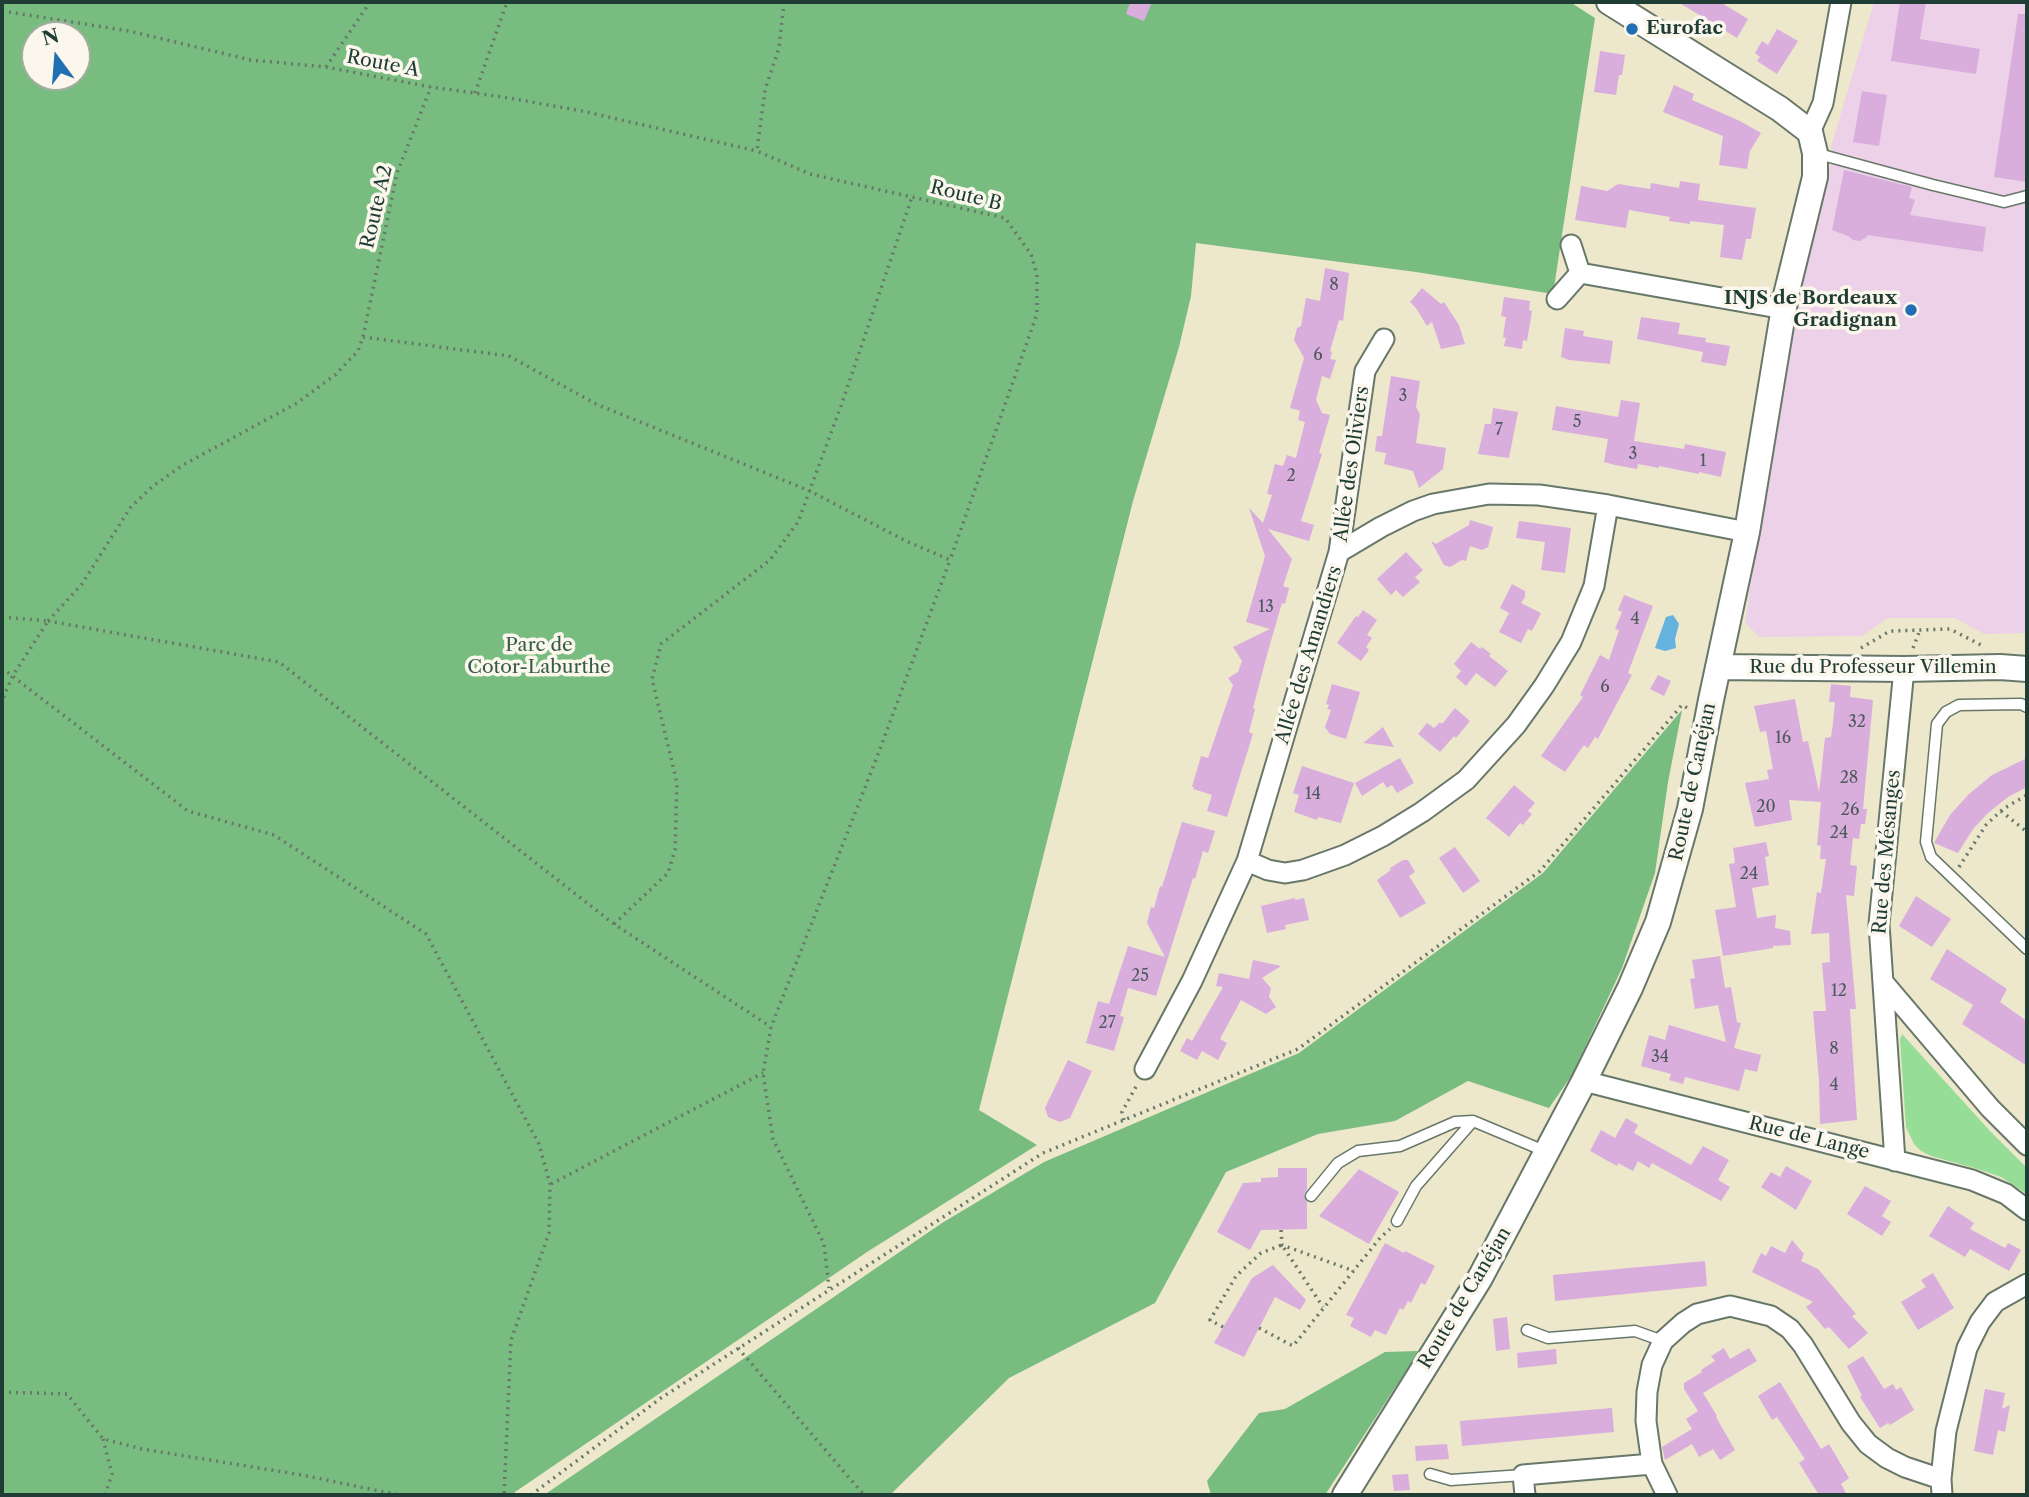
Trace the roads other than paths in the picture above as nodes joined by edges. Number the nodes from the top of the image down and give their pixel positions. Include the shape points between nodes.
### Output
1 (1609, 2) edge
2 (1840, 2) edge
3 (1812, 142) junction
4 (2027, 196) edge
5 (1571, 245) dead end
6 (1580, 273) junction
7 (1557, 299) dead end
8 (1784, 309) junction
9 (1384, 339) dead end
10 (1608, 505) junction
11 (1747, 532) junction
12 (1339, 552) junction
13 (1718, 667) junction
14 (1904, 669) junction
15 (2027, 669) edge
16 (2027, 707) edge
17 (1247, 861) junction
18 (2027, 949) edge
19 (1883, 982) junction
20 (1145, 1069) road end
21 (1584, 1080) junction
22 (1473, 1121) junction
23 (2027, 1145) edge
24 (1547, 1153) junction
25 (1895, 1160) junction
26 (1311, 1196) dead end
27 (2027, 1210) edge
28 (1398, 1221) road end
29 (2027, 1284) edge
30 (1527, 1330) dead end
31 (1663, 1341) junction
32 (1652, 1464) junction
33 (1430, 1474) dead end
34 (1523, 1475) junction
35 (1941, 1487) edge
36 (1345, 1495) edge
37 (1525, 1495) edge
38 (1667, 1495) edge

1 - 3 street via 1780,109
2 - 3 street, Route de Canéjan
3 - 4 lane via 1933,185 2004,202
3 - 8 street, Route de Canéjan via 1815,177
5 - 6 street
6 - 7 street
6 - 8 street
8 - 11 street, Route de Canéjan
9 - 12 street, Allée des Oliviers via 1365,371
10 - 11 street, Allée des Amandiers
10 - 12 street, Allée des Amandiers via 1514,493 1461,498 1413,511
10 - 17 street via 1594,586 1571,642 1517,725 1466,780 1422,812 1345,855 1285,873
11 - 13 street, Route de Canéjan
12 - 17 street, Allée des Amandiers
13 - 14 street, Rue du Professeur Villemin
13 - 21 street, Route de Canéjan via 1690,809 1658,922
14 - 15 street, Rue du Professeur Villemin
14 - 19 street, Rue des Mésanges via 1879,924
16 - 18 lane via 1959,705 1937,724 1926,842 1931,858
17 - 20 street, Allée des Amandiers
19 - 23 street
19 - 25 street, Rue des Mésanges
21 - 24 street, Route de Canéjan
21 - 25 street, Rue de Lange
22 - 24 lane
22 - 26 lane via 1455,1122 1400,1146 1358,1151 1338,1163
22 - 28 lane via 1416,1186
24 - 36 street, Route de Canéjan via 1480,1278
25 - 27 street, Rue de Lange via 1972,1180 2006,1194
29 - 35 street via 1995,1302 1967,1348 1946,1431
30 - 31 lane via 1548,1338 1635,1331
31 - 32 street via 1647,1392
31 - 35 street via 1697,1314 1713,1309 1730,1306 1771,1316 1803,1345 1850,1423 1868,1444
32 - 34 street
32 - 38 street
33 - 34 lane via 1451,1480
34 - 37 street

